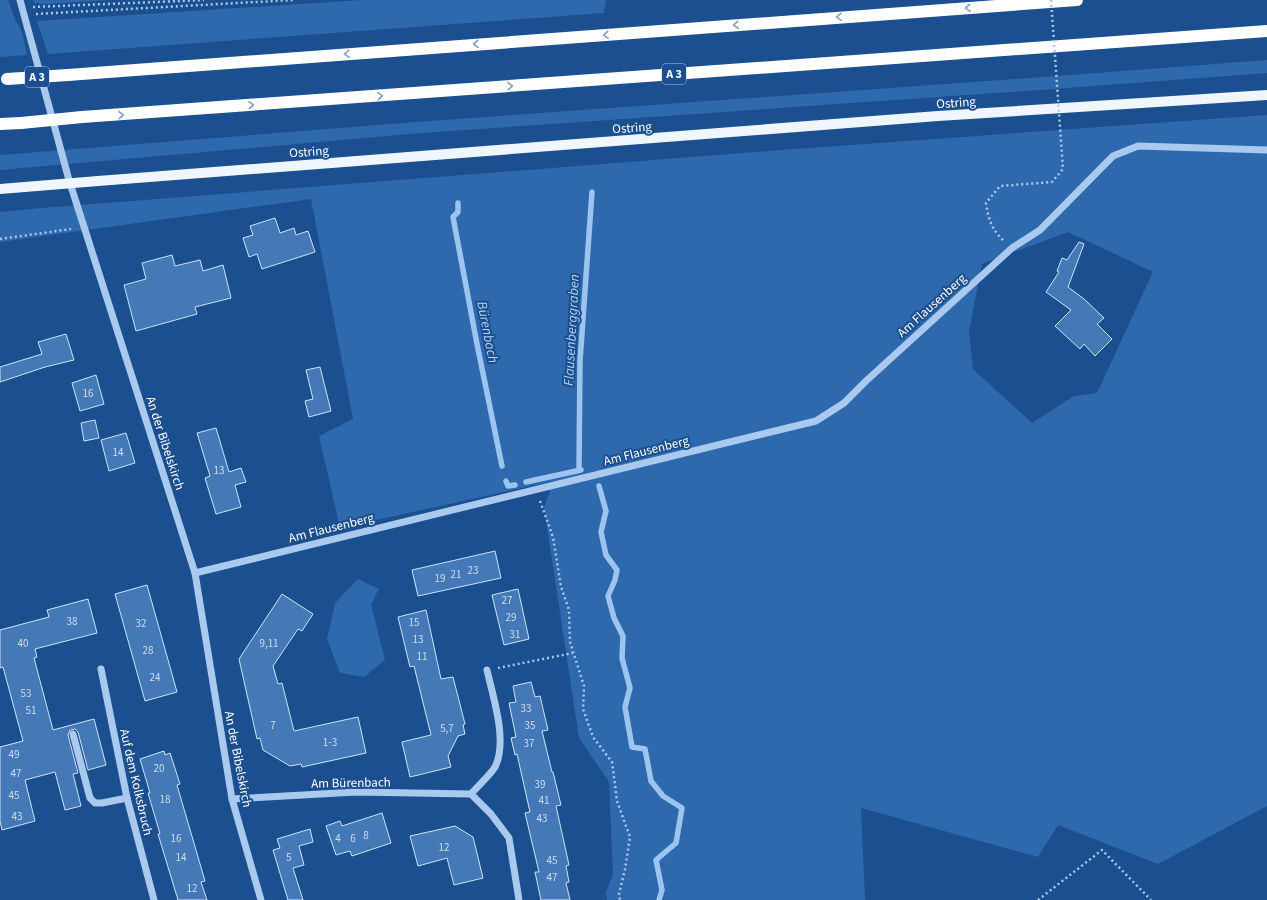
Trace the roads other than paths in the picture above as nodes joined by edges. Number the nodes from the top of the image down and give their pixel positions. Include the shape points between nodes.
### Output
1 (1077, 0) edge
2 (20, 2) edge
3 (1267, 31) edge
4 (3, 79) edge
5 (1267, 95) edge
6 (0, 124) edge
7 (1267, 150) edge
8 (0, 189) edge
9 (195, 573) junction
10 (101, 669) dead end
11 (487, 670) road end
12 (73, 734) dead end
13 (471, 794) junction
14 (127, 798) junction
15 (232, 799) junction
16 (154, 900) edge
17 (261, 900) edge
18 (519, 900) edge

1 -> 4 highway, A 3, bridge
2 - 9 street, An der Bibelskirch via 84,227
6 -> 3 highway, A 3, bridge
5 - 8 main road, Ostring, bridge via 938,116
7 - 9 street, Am Flausenberg via 1138,146 1113,156 1040,230 1012,248 844,403 816,421
9 - 15 street, An der Bibelskirch
10 - 14 street, Auf dem Kolksbruch
11 - 13 street via 500,730 500,748 495,767
12 - 14 street via 90,798 95,803 102,804
13 - 15 street, Am Bürenbach via 356,792
13 - 18 street via 491,814 509,838
14 - 16 street, Auf dem Kolksbruch
15 - 17 street, An der Bibelskirch

